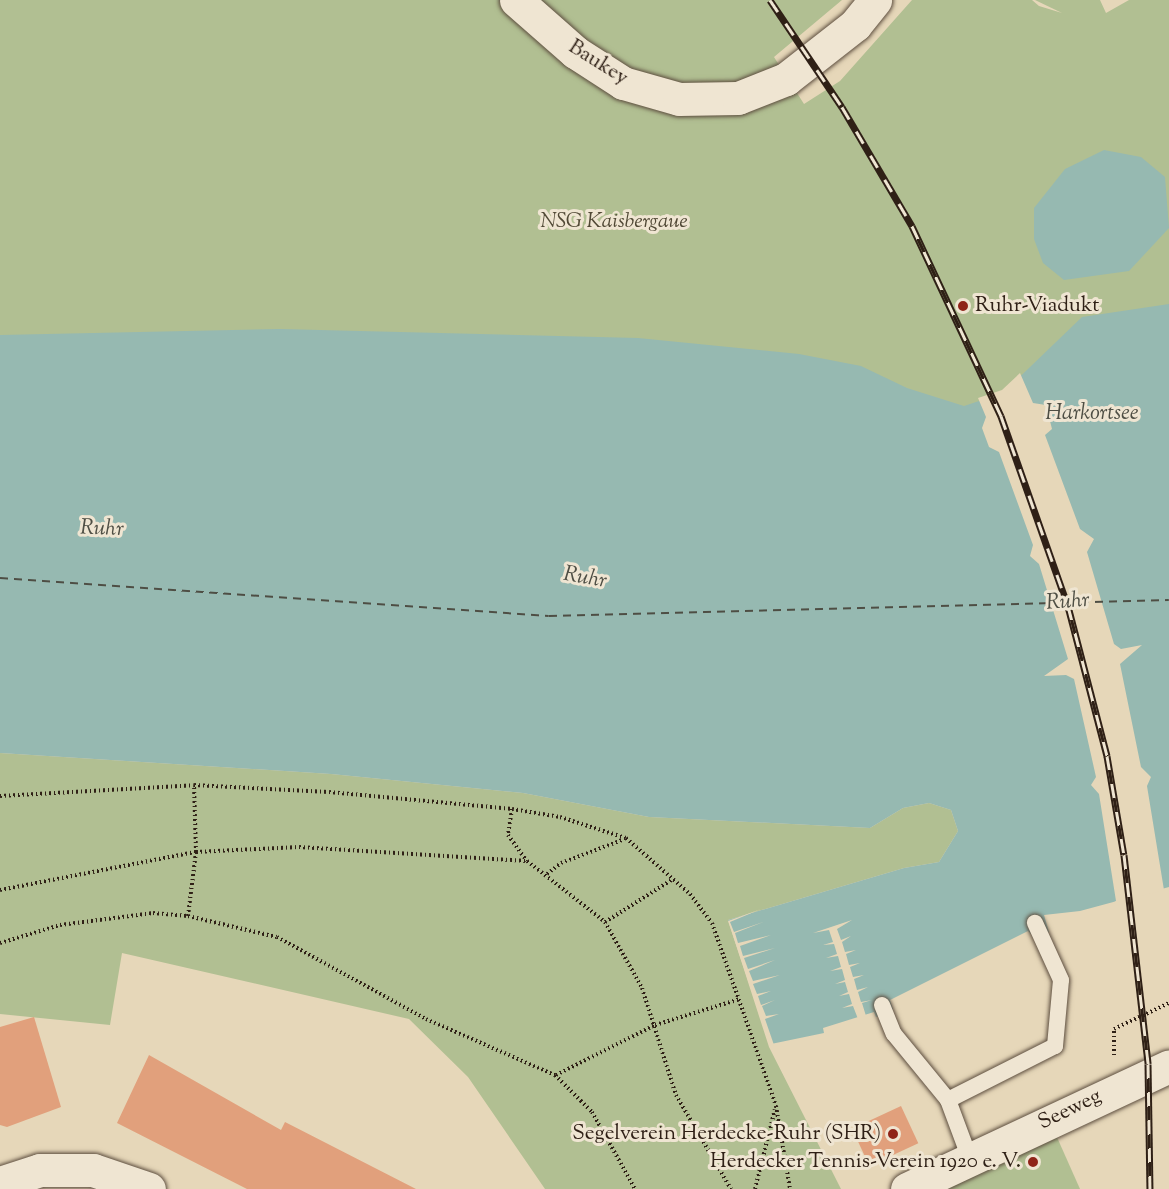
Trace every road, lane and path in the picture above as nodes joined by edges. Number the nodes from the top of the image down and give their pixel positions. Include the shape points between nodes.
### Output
1 (516, 0) edge
2 (875, 0) edge
3 (195, 785) junction
4 (0, 796) edge
5 (512, 808) junction
6 (626, 838) junction
7 (196, 852) junction
8 (527, 861) junction
9 (547, 874) junction
10 (673, 879) junction
11 (0, 890) edge
12 (188, 916) junction
13 (605, 922) junction
14 (1035, 923) dead end
15 (0, 943) edge
16 (740, 999) junction
17 (1169, 1003) edge
18 (882, 1005) dead end
19 (655, 1025) junction
20 (1169, 1066) edge
21 (555, 1075) junction
22 (1113, 1089) junction
23 (948, 1100) junction
24 (776, 1106) junction
25 (970, 1158) junction
26 (0, 1183) edge
27 (149, 1189) edge
28 (635, 1189) edge
29 (731, 1189) edge
30 (755, 1189) edge
31 (790, 1189) edge
32 (907, 1189) edge

1 - 2 street, Baukey via 575,52 623,83 679,99 738,98 786,80 855,25
3 - 4 path
3 - 5 path
3 - 7 path
5 - 6 path via 560,817
5 - 8 path via 508,835
6 - 9 path via 561,863
6 - 10 path
7 - 8 path via 299,847
7 - 11 path
7 - 12 path
8 - 9 path
9 - 13 path
10 - 13 path
10 - 16 path via 712,923
12 - 15 path via 153,913 60,925
12 - 21 path via 277,937 426,1019
13 - 19 path via 642,988
14 - 23 lane via 1061,980 1055,1046
16 - 19 path
16 - 24 path
17 - 22 path via 1114,1029
18 - 23 lane via 894,1034
19 - 21 path
19 - 29 path via 676,1095
20 - 22 street, Seeweg
21 - 28 path via 592,1112
22 - 25 street, Seeweg
23 - 25 lane
24 - 30 path
24 - 31 path
25 - 32 street, Seeweg
26 - 27 street via 40,1170 93,1170

